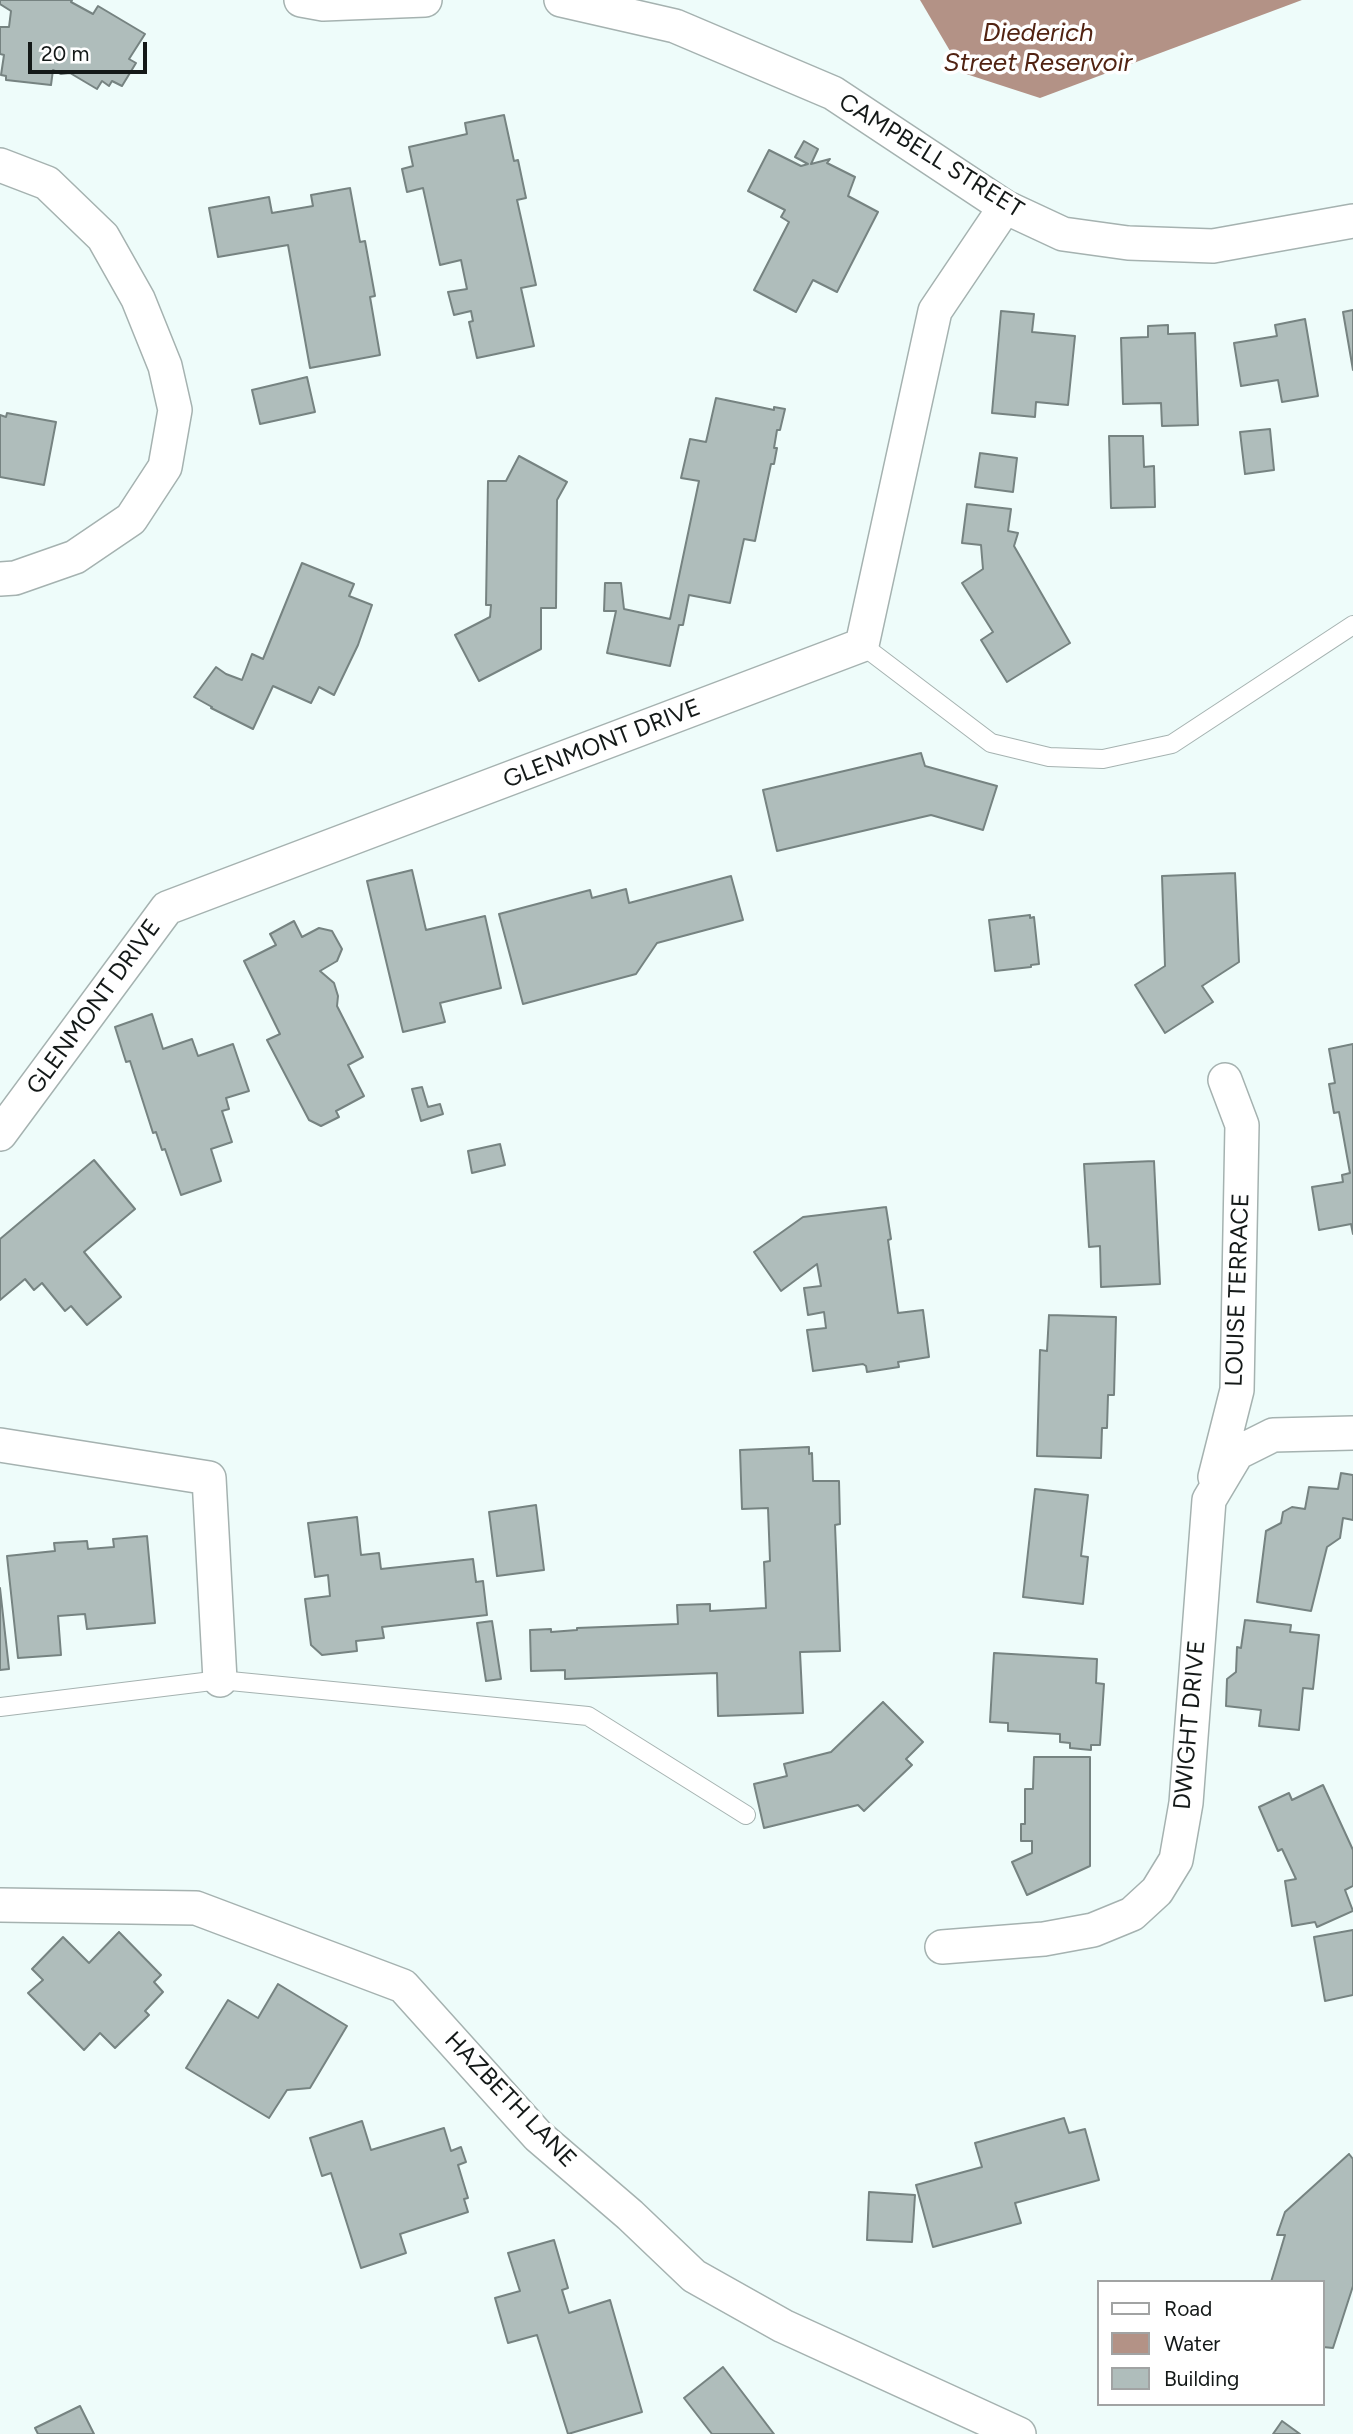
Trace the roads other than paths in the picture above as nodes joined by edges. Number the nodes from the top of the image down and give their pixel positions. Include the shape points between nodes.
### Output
1 (301, 0) edge
2 (425, 0) edge
3 (561, 0) edge
4 (0, 165) edge
5 (1005, 207) junction
6 (1353, 221) edge
7 (0, 579) edge
8 (1353, 625) edge
9 (862, 645) junction
10 (1225, 1080) dead end
11 (0, 1134) edge
12 (1353, 1433) edge
13 (0, 1445) edge
14 (1209, 1500) junction
15 (220, 1680) junction
16 (0, 1707) edge
17 (746, 1815) dead end
18 (0, 1905) edge
19 (942, 1947) dead end
20 (1019, 2434) edge

1 - 2 street via 323,4
3 - 5 street, CAMPBELL STREET via 676,26 833,93
4 - 7 street via 47,183 103,237 138,299 165,366 175,410 165,467 131,519 75,558
5 - 6 street, CAMPBELL STREET via 1063,234 1128,243 1213,246
5 - 9 street via 935,311
8 - 9 lane via 1172,744 1103,759 1049,757 991,743
9 - 11 street, GLENMONT DRIVE via 167,908
10 - 14 street, LOUISE TERRACE via 1242,1125 1237,1390
12 - 14 street, DWIGHT DRIVE via 1273,1435 1237,1453
13 - 15 street via 209,1478
14 - 19 street, DWIGHT DRIVE via 1186,1803 1170,1871 1157,1891 1132,1914 1093,1930 1044,1940
15 - 16 lane
15 - 17 lane via 588,1716
18 - 20 street, HAZBETH LANE via 196,1909 403,1986 538,2136 694,2276 783,2326

